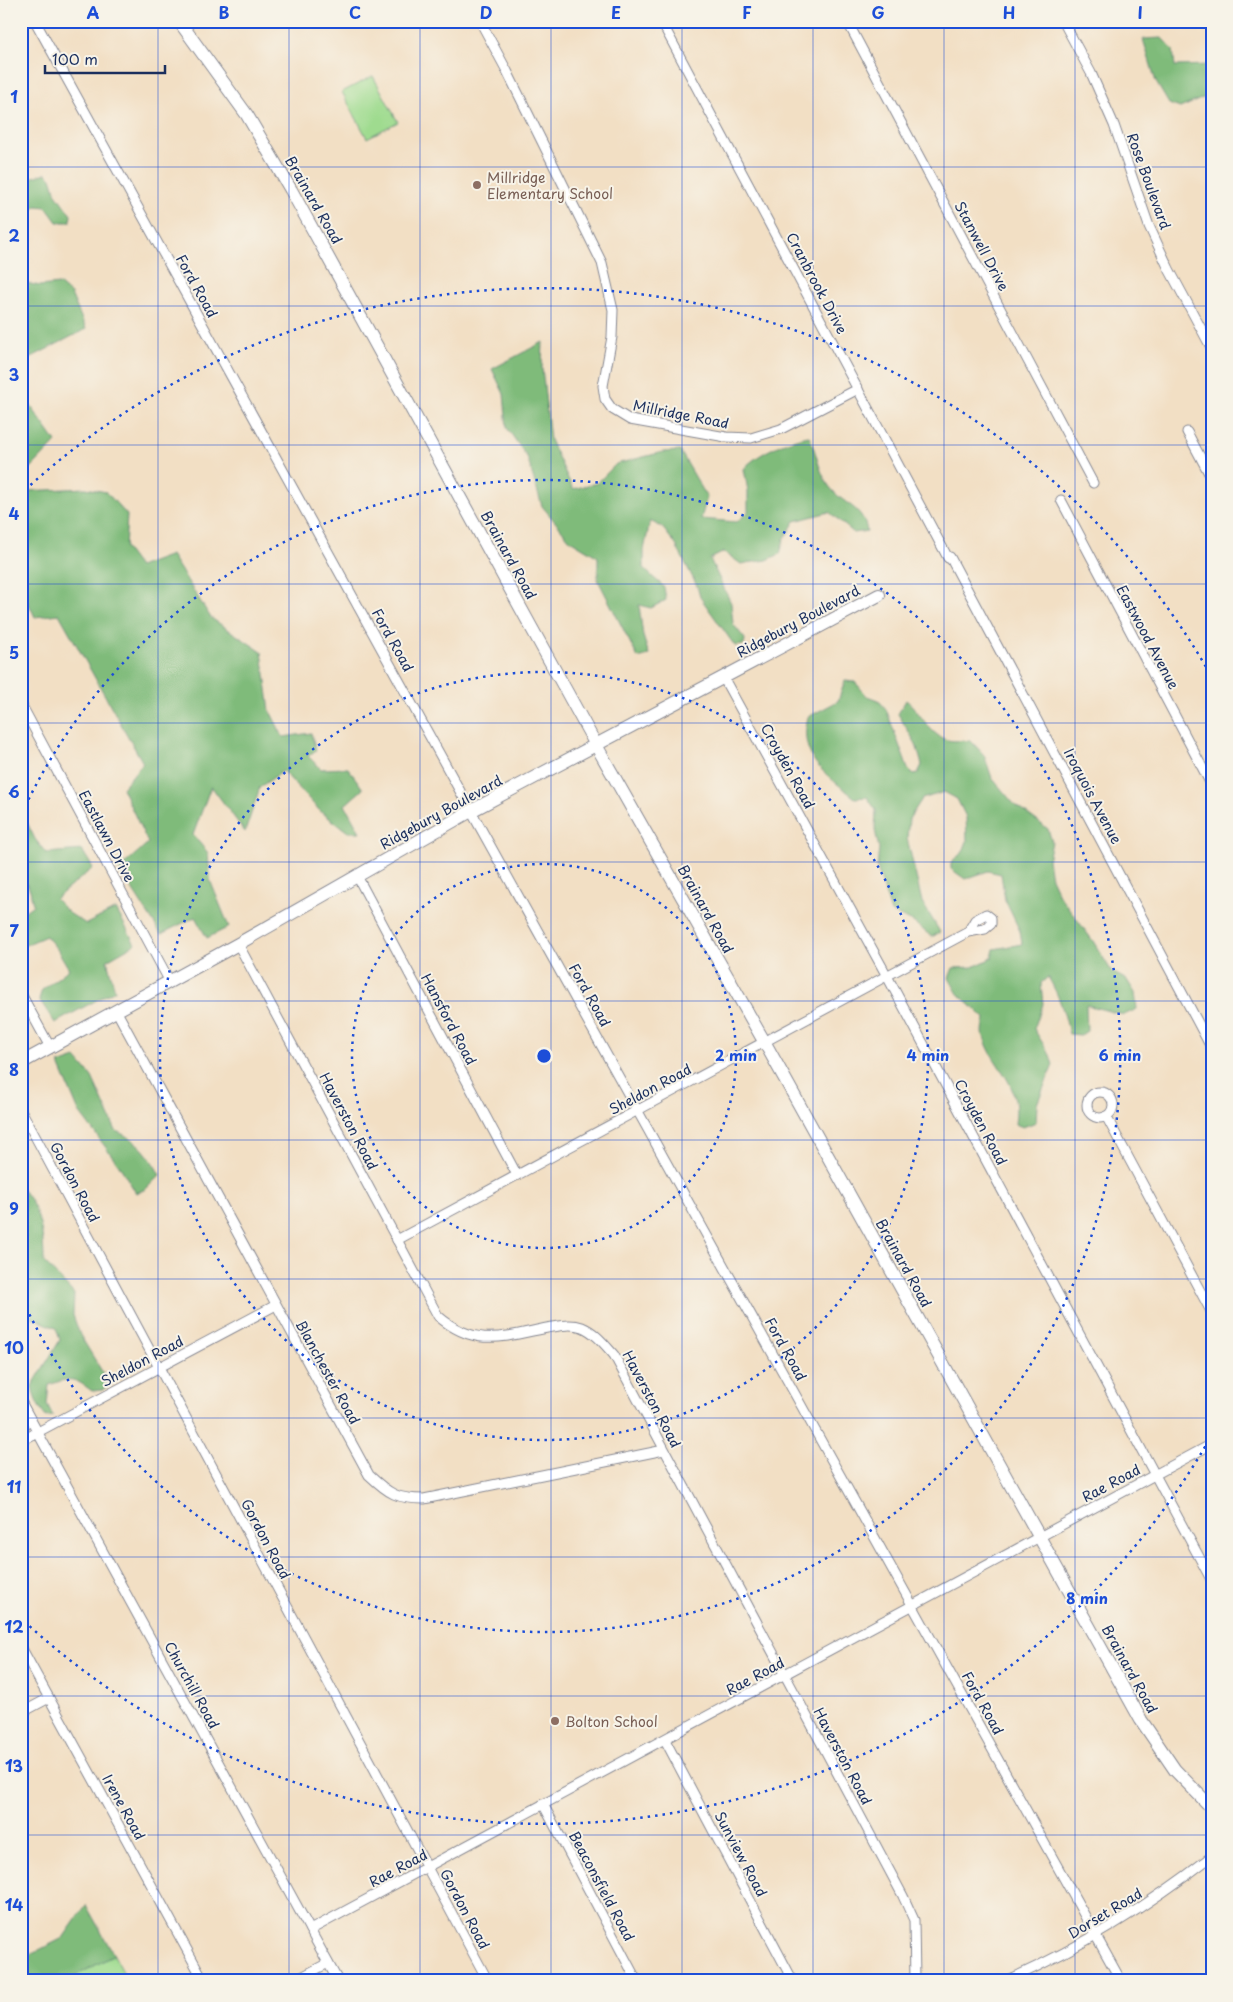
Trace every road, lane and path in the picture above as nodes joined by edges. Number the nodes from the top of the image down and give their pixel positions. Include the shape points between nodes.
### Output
1 (35, 21) edge
2 (179, 21) edge
3 (480, 21) edge
4 (661, 21) edge
5 (847, 21) edge
6 (1063, 21) edge
7 (1212, 349) edge
8 (858, 388) junction
9 (1187, 432) dead end
10 (1212, 479) edge
11 (1093, 483) dead end
12 (1061, 500) dead end
13 (949, 558) joint
14 (879, 595) dead end
15 (724, 677) junction
16 (21, 704) edge
17 (596, 745) junction
18 (1212, 786) edge
19 (471, 811) junction
20 (357, 876) junction
21 (968, 932) dead end
22 (238, 944) junction
23 (887, 976) junction
24 (169, 980) junction
25 (21, 994) edge
26 (116, 1010) junction
27 (765, 1043) junction
28 (50, 1047) junction
29 (1212, 1049) edge
30 (21, 1063) edge
31 (21, 1110) edge
32 (639, 1110) junction
33 (1106, 1116) dead end
34 (517, 1175) junction
35 (397, 1240) junction
36 (276, 1305) junction
37 (1212, 1313) edge
38 (158, 1368) junction
39 (21, 1402) edge
40 (38, 1432) junction
41 (21, 1441) edge
42 (1212, 1444) edge
43 (664, 1450) junction
44 (1155, 1475) junction
45 (1039, 1537) junction
46 (1212, 1581) edge
47 (913, 1606) junction
48 (21, 1647) edge
49 (784, 1676) junction
50 (49, 1698) junction
51 (21, 1713) edge
52 (665, 1740) junction
53 (543, 1804) junction
54 (1212, 1808) edge
55 (1212, 1856) edge
56 (427, 1868) junction
57 (21, 1888) edge
58 (21, 1898) edge
59 (310, 1930) junction
60 (1096, 1936) junction
61 (328, 1963) junction
62 (204, 1981) edge
63 (294, 1981) edge
64 (338, 1981) edge
65 (488, 1981) edge
66 (638, 1981) edge
67 (794, 1981) edge
68 (915, 1981) edge
69 (1006, 1981) edge
70 (1121, 1981) edge

1 - 19 street, Ford Road
2 - 17 street, Brainard Road via 262,140
3 - 8 street, Millridge Road via 602,263 613,310 612,337 603,386 605,399 612,409 630,420 726,437 751,438 781,429
4 - 8 street, Cranbrook Drive
5 - 11 street, Stanwell Drive
6 - 7 street, Rose Boulevard via 1114,125 1169,269
8 - 13 street, Cranbrook Drive
9 - 10 street
12 - 18 street, Eastwood Avenue
13 - 29 street, Iroquois Avenue
14 - 15 street, Ridgebury Boulevard
15 - 17 street, Ridgebury Boulevard
15 - 23 street, Croyden Road
16 - 24 street, Eastlawn Drive
17 - 19 street, Ridgebury Boulevard
17 - 27 street, Brainard Road
19 - 20 street, Ridgebury Boulevard
19 - 32 street, Ford Road
20 - 22 street, Ridgebury Boulevard
20 - 34 street, Hansford Road
21 - 23 street, Sheldon Road
22 - 24 street, Ridgebury Boulevard
22 - 35 street, Haverston Road
23 - 27 street, Sheldon Road
23 - 44 street, Croyden Road
24 - 26 street, Ridgebury Boulevard
25 - 28 street
26 - 28 street, Ridgebury Boulevard
26 - 36 street, Blanchester Road
27 - 32 street, Sheldon Road
27 - 45 street, Brainard Road
28 - 30 street, Ridgebury Boulevard
31 - 38 street, Gordon Road
32 - 34 street, Sheldon Road
32 - 47 street, Ford Road
33 - 37 street
34 - 35 street, Sheldon Road
35 - 43 street, Haverston Road via 438,1316 454,1330 472,1336 496,1338 561,1325 581,1327 598,1338 614,1355
36 - 38 street, Sheldon Road
36 - 43 street, Blanchester Road via 368,1475 386,1491 403,1499 424,1499
38 - 40 street, Sheldon Road
38 - 56 street, Gordon Road
39 - 40 street, Churchill Road
40 - 41 street, Sheldon Road
40 - 59 street, Churchill Road
42 - 44 street, Rae Road
43 - 49 street, Haverston Road
44 - 45 street, Rae Road
44 - 46 street, Croyden Road
45 - 47 street, Rae Road
45 - 54 street, Brainard Road via 1151,1737 1175,1770
47 - 49 street, Rae Road
47 - 60 street, Ford Road
48 - 50 street, Irene Road
49 - 52 street, Rae Road
49 - 68 street, Haverston Road via 914,1920
50 - 51 street
50 - 62 street, Irene Road
52 - 53 street, Rae Road
52 - 67 street, Sunview Road
53 - 56 street, Rae Road
53 - 66 street, Beaconsfield Road
55 - 60 street, Dorset Road via 1165,1892
56 - 59 street, Rae Road
56 - 65 street, Gordon Road
57 - 58 street
59 - 61 street, Churchill Road
60 - 69 street, Dorset Road
60 - 70 street, Ford Road
61 - 63 street
61 - 64 street, Churchill Road

